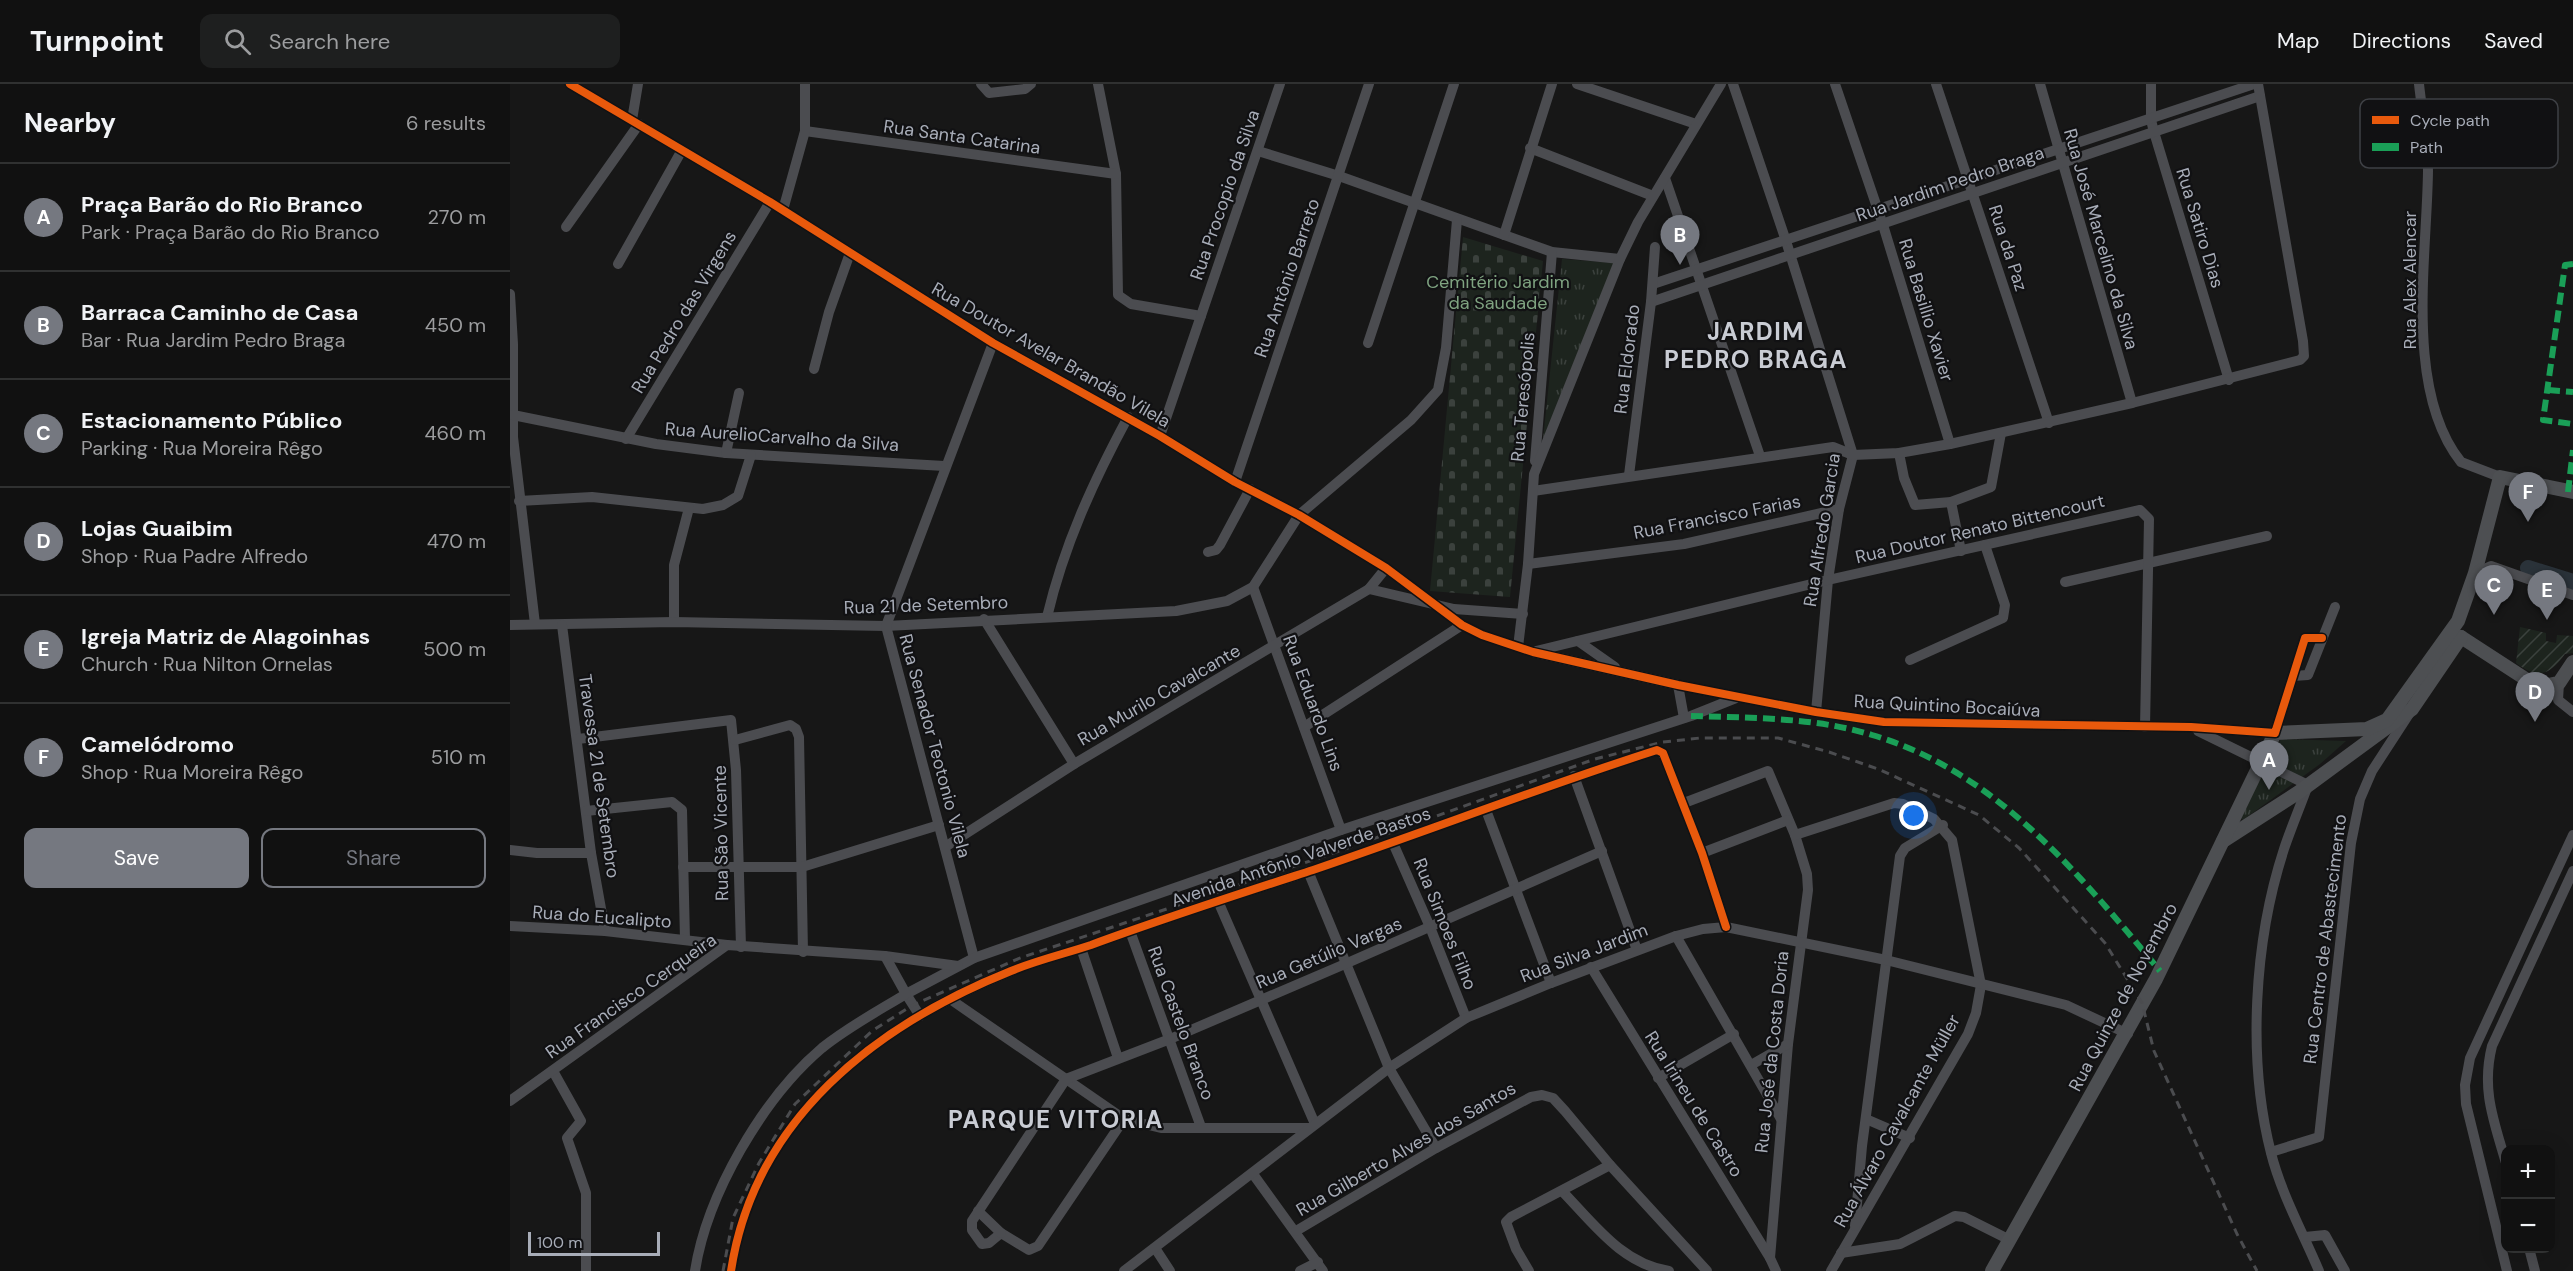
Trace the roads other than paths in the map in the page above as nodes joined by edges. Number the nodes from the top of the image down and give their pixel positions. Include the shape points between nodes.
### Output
1 (570, 84) edge
2 (638, 84) edge
3 (805, 84) edge
4 (981, 84) edge
5 (1032, 84) edge
6 (1098, 84) edge
7 (1280, 84) edge
8 (1369, 84) edge
9 (1454, 84) edge
10 (1552, 84) edge
11 (1577, 84) edge
12 (1721, 84) edge
13 (1733, 84) edge
14 (1835, 84) edge
15 (1936, 84) edge
16 (2040, 84) edge
17 (2151, 84) edge
18 (2256, 84) edge
19 (2419, 84) edge
20 (2260, 96) junction
21 (2421, 99) edge
22 (2151, 120) junction
23 (635, 122) junction
24 (1696, 124) junction
25 (805, 131) junction
26 (2154, 132) junction
27 (1530, 148) junction
28 (2058, 149) junction
29 (682, 150) junction
30 (1258, 151) junction
31 (2062, 162) junction
32 (2428, 168) edge
33 (1116, 174) junction
34 (1339, 176) junction
35 (1665, 178) junction
36 (1968, 179) junction
37 (1973, 194) junction
38 (1653, 196) junction
39 (770, 202) junction
40 (1415, 204) junction
41 (1877, 209) junction
42 (783, 210) junction
43 (1457, 220) junction
44 (1883, 225) junction
45 (566, 227) dead end
46 (1504, 235) junction
47 (1786, 241) junction
48 (1655, 247) dead end
49 (1552, 252) junction
50 (850, 253) junction
51 (1791, 255) junction
52 (1620, 259) junction
53 (618, 264) dead end
54 (1696, 270) junction
55 (1653, 284) junction
56 (1701, 286) junction
57 (510, 294) edge
58 (1651, 302) junction
59 (1201, 316) junction
60 (993, 343) junction
61 (1368, 343) dead end
62 (814, 369) dead end
63 (2229, 380) junction
64 (739, 393) dead end
65 (2132, 404) junction
66 (513, 415) junction
67 (1128, 417) junction
68 (2049, 423) junction
69 (2001, 434) junction
70 (1160, 436) junction
71 (511, 437) edge
72 (626, 439) junction
73 (1950, 444) junction
74 (726, 453) junction
75 (1899, 453) junction
76 (751, 455) junction
77 (1853, 455) junction
78 (1760, 456) junction
79 (944, 466) junction
80 (1534, 474) junction
81 (1629, 475) junction
82 (2500, 477) junction
83 (1235, 482) junction
84 (1250, 489) junction
85 (1533, 491) junction
86 (2573, 492) edge
87 (519, 501) junction
88 (1951, 502) junction
89 (688, 508) junction
90 (1839, 509) junction
91 (1299, 515) junction
92 (2267, 536) dead end
93 (1985, 545) junction
94 (1961, 551) junction
95 (1208, 552) dead end
96 (2150, 563) junction
97 (1528, 564) junction
98 (1386, 568) junction
99 (2475, 573) junction
100 (1828, 580) junction
101 (2065, 582) dead end
102 (1253, 587) junction
103 (1369, 589) junction
104 (2573, 595) edge
105 (1438, 606) junction
106 (2335, 607) dead end
107 (1523, 614) junction
108 (1047, 617) junction
109 (984, 619) junction
110 (2458, 621) junction
111 (674, 622) junction
112 (535, 624) junction
113 (510, 625) edge
114 (562, 625) junction
115 (1462, 625) junction
116 (886, 626) junction
117 (2462, 637) junction
118 (2322, 638) junction
119 (1578, 641) junction
120 (1275, 646) junction
121 (1518, 647) junction
122 (1533, 652) junction
123 (1910, 660) dead end
124 (2573, 662) edge
125 (1621, 670) junction
126 (2293, 676) junction
127 (2559, 683) junction
128 (1678, 685) junction
129 (1736, 698) junction
130 (2412, 709) junction
131 (1816, 712) junction
132 (2573, 712) edge
133 (1684, 718) junction
134 (2389, 723) junction
135 (1304, 727) junction
136 (2145, 727) junction
137 (2191, 728) junction
138 (2344, 731) junction
139 (2274, 733) junction
140 (578, 739) junction
141 (735, 740) junction
142 (2260, 760) junction
143 (1074, 764) junction
144 (2337, 764) junction
145 (1574, 776) junction
146 (2308, 785) junction
147 (1684, 803) junction
148 (1486, 810) junction
149 (586, 811) junction
150 (1788, 820) junction
151 (939, 825) junction
152 (1942, 825) junction
153 (1341, 830) junction
154 (1795, 835) junction
155 (2573, 835) edge
156 (2221, 842) junction
157 (1393, 843) junction
158 (945, 847) junction
159 (510, 850) edge
160 (1602, 851) junction
161 (591, 853) junction
162 (1702, 853) junction
163 (683, 867) junction
164 (739, 867) junction
165 (802, 867) junction
166 (1308, 871) junction
167 (2573, 871) edge
168 (1517, 888) junction
169 (1218, 901) junction
170 (510, 926) edge
171 (1430, 927) junction
172 (1726, 927) junction
173 (605, 931) junction
174 (1130, 931) junction
175 (1676, 936) junction
176 (685, 940) junction
177 (1801, 942) junction
178 (728, 945) junction
179 (741, 947) junction
180 (1081, 948) junction
181 (1637, 950) junction
182 (803, 952) junction
183 (885, 956) junction
184 (974, 958) junction
185 (1886, 960) junction
186 (1345, 964) junction
187 (958, 966) junction
188 (1591, 967) junction
189 (1551, 983) junction
190 (1981, 985) junction
191 (906, 994) junction
192 (950, 999) junction
193 (1260, 1001) junction
194 (920, 1016) junction
195 (1466, 1018) junction
196 (1734, 1034) junction
197 (2128, 1034) junction
198 (1170, 1039) junction
199 (1788, 1044) junction
200 (1118, 1058) junction
201 (1751, 1065) junction
202 (1389, 1068) junction
203 (553, 1071) junction
204 (1658, 1078) junction
205 (1066, 1079) junction
206 (510, 1101) edge
207 (1124, 1119) junction
208 (1781, 1119) junction
209 (1866, 1119) junction
210 (1312, 1126) junction
211 (1201, 1127) junction
212 (1910, 1138) junction
213 (1436, 1148) junction
214 (2501, 1148) edge
215 (2271, 1152) junction
216 (1610, 1165) junction
217 (1253, 1174) junction
218 (1562, 1191) junction
219 (978, 1210) junction
220 (1855, 1230) junction
221 (1296, 1231) junction
222 (1001, 1233) junction
223 (2305, 1237) junction
224 (2010, 1240) junction
225 (1155, 1248) junction
226 (1841, 1253) junction
227 (2530, 1253) edge
228 (1770, 1258) junction
229 (1321, 1267) edge
230 (586, 1271) edge
231 (695, 1271) edge
232 (731, 1271) edge
233 (1124, 1271) edge
234 (1170, 1271) edge
235 (1300, 1271) edge
236 (1529, 1271) edge
237 (1669, 1271) edge
238 (1707, 1271) edge
239 (1776, 1271) edge
240 (1831, 1271) edge
241 (1992, 1271) edge
242 (2319, 1271) edge
243 (2345, 1271) edge
244 (2507, 1271) edge
245 (2535, 1271) edge

1 - 23 street, Rua Doutor Avelar Brandão Vilela
2 - 23 street
3 - 25 street
4 - 5 street via 989,93 1025,89
6 - 33 street
7 - 30 street, Rua Procopio da Silva
8 - 34 street, Rua Antônio Barreto
9 - 40 street
10 - 27 street
11 - 24 street
12 - 24 street
13 - 47 street, Rua Alfredo Garcia
14 - 41 street, Rua Basillio Xavier
15 - 36 street, Rua da Paz
16 - 28 street, Rua José Marcelino da Silva
17 - 22 street, Rua Satiro Dias
18 - 20 street, Rua Jardim Pedro Braga
18 - 22 street, Rua Jardim Pedro Braga
19 - 21 street, Rua Alex Alencar
20 - 26 street, Rua Jardim Pedro Braga
20 - 63 street, Rua Jardim Pedro Braga via 2304,356 2295,363
22 - 26 street, Rua Satiro Dias
22 - 28 street, Rua Jardim Pedro Braga
23 - 29 street, Rua Doutor Avelar Brandão Vilela
23 - 45 street
24 - 35 street
25 - 33 street, Rua Santa Catarina
25 - 42 street
26 - 31 street, Rua Jardim Pedro Braga
26 - 63 street, Rua Satiro Dias
27 - 38 street
27 - 46 street
28 - 31 street, Rua José Marcelino da Silva
28 - 36 street, Rua Jardim Pedro Braga
29 - 39 street, Rua Doutor Avelar Brandão Vilela
29 - 53 street
30 - 34 street
30 - 59 street, Rua Procopio da Silva
31 - 37 street, Rua Jardim Pedro Braga
31 - 65 street, Rua José Marcelino da Silva
32 - 82 street, Rua Alex Alencar via 2423,328 2433,410 2461,462
33 - 59 street via 1116,289 1121,299
34 - 40 street
34 - 83 street, Rua Antônio Barreto
35 - 38 street
35 - 54 street
36 - 37 street, Rua da Paz
36 - 41 street, Rua Jardim Pedro Braga
37 - 44 street, Rua Jardim Pedro Braga
37 - 68 street, Rua da Paz
38 - 52 street
39 - 42 street, Rua Doutor Avelar Brandão Vilela
39 - 72 street, Rua Pedro das Virgens
40 - 43 street
40 - 61 street
41 - 44 street, Rua Basillio Xavier
41 - 47 street, Rua Jardim Pedro Braga
42 - 50 street, Rua Doutor Avelar Brandão Vilela
43 - 46 street
43 - 91 street, Rua 21 de Setembro via 1446,348 1438,390 1411,420
44 - 51 street, Rua Jardim Pedro Braga
44 - 73 street, Rua Basillio Xavier
46 - 49 street
47 - 51 street, Rua Alfredo Garcia
47 - 54 street, Rua Jardim Pedro Braga
48 - 55 street, Rua Eldorado
49 - 52 street
49 - 80 street, Rua Teresópolis
50 - 60 street, Rua Doutor Avelar Brandão Vilela
50 - 62 street
51 - 56 street, Rua Jardim Pedro Braga
51 - 77 street, Rua Alfredo Garcia
52 - 80 street
54 - 55 street, Rua Jardim Pedro Braga
54 - 56 street
55 - 58 street, Rua Eldorado
56 - 58 street, Rua Jardim Pedro Braga
56 - 78 street
57 - 66 street
58 - 81 street, Rua Eldorado
59 - 70 street, Rua Procopio da Silva
60 - 67 street, Rua Doutor Avelar Brandão Vilela
60 - 79 street, Rua Senador Teotonio Vilela
63 - 65 street
64 - 74 street
65 - 68 street
66 - 71 street
66 - 72 street, Rua AurelioCarvalho da Silva
67 - 70 street, Rua Doutor Avelar Brandão Vilela
67 - 108 street via 1081,509 1058,572
68 - 69 street
69 - 73 street
69 - 88 street, Rua Doutor Renato Bittencourt via 1991,487
70 - 83 street, Rua Doutor Avelar Brandão Vilela
71 - 87 street
72 - 74 street, Rua AurelioCarvalho da Silva
73 - 75 street
74 - 76 street, Rua AurelioCarvalho da Silva
75 - 77 street
75 - 88 street, Rua Doutor Renato Bittencourt via 1915,505
76 - 79 street, Rua AurelioCarvalho da Silva
76 - 89 street via 741,490 733,501 715,508
77 - 78 street via 1833,447
77 - 90 street, Rua Alfredo Garcia
78 - 81 street
79 - 116 street, Rua Senador Teotonio Vilela
80 - 85 street, Rua Teresópolis
81 - 85 street
82 - 86 main road
82 - 99 main road
83 - 84 street, Rua Doutor Avelar Brandão Vilela
84 - 91 street, Rua Doutor Avelar Brandão Vilela
84 - 95 street via 1216,550
85 - 97 street, Rua Teresópolis
87 - 89 street via 592,497
87 - 112 street
88 - 94 street
89 - 111 street via 674,566
90 - 97 street, Rua Francisco Farias via 1684,544
90 - 100 street, Rua Alfredo Garcia
91 - 98 street, Rua Doutor Avelar Brandão Vilela
91 - 102 street, Rua 21 de Setembro
92 - 96 street
93 - 94 street, Rua Doutor Renato Bittencourt
93 - 96 street, Rua Doutor Renato Bittencourt via 2140,510 2149,519
93 - 123 street via 2005,604 2002,618
94 - 100 street, Rua Doutor Renato Bittencourt
96 - 101 street
96 - 136 street
97 - 107 street, Rua Teresópolis
98 - 103 street, Rua Murilo Cavalcante
98 - 105 street, Rua Doutor Avelar Brandão Vilela
99 - 104 street via 2491,566
99 - 110 main road
100 - 119 street, Rua Doutor Renato Bittencourt
100 - 131 street, Rua Alfredo Garcia
102 - 108 street, Rua 21 de Setembro via 1227,601 1176,611
102 - 120 street, Rua Eduardo Lins
103 - 105 street
103 - 120 street, Rua Murilo Cavalcante
105 - 107 street
105 - 115 street, Rua Doutor Avelar Brandão Vilela
106 - 118 street
107 - 121 street, Rua Teresópolis
108 - 109 street, Rua 21 de Setembro
109 - 116 street, Rua 21 de Setembro
109 - 143 street
110 - 117 main road
110 - 134 main road
111 - 114 street, Rua 21 de Setembro
111 - 116 street, Rua 21 de Setembro
112 - 113 street, Rua 21 de Setembro
112 - 114 street, Rua 21 de Setembro
114 - 140 street, Travessa 21 de Setembro
115 - 121 street, Rua Doutor Avelar Brandão Vilela
115 - 135 street
116 - 151 street, Rua Senador Teotonio Vilela
117 - 127 main road via 2534,684 2541,687
117 - 130 main road
118 - 126 street via 2308,675
118 - 126 street via 2305,638
119 - 122 street, Rua Doutor Renato Bittencourt
119 - 125 street
120 - 135 street, Rua Eduardo Lins
120 - 143 street, Rua Murilo Cavalcante
121 - 122 street, Rua Quintino Bocaiúva
122 - 125 street, Rua Quintino Bocaiúva
124 - 127 main road
125 - 128 street, Rua Quintino Bocaiúva
126 - 139 street
127 - 132 street via 2558,700
128 - 129 street, Rua Quintino Bocaiúva
128 - 133 street
129 - 131 street, Rua Quintino Bocaiúva
129 - 133 street, Avenida Antônio Valverde Bastos
130 - 134 main road
130 - 215 street, Rua Centro de Abastecimento via 2372,771 2357,807 2319,1137
131 - 136 street, Rua Quintino Bocaiúva via 1884,722
133 - 153 street, Avenida Antônio Valverde Bastos
134 - 138 main road, Rua Quintino Bocaiúva
134 - 144 main road
135 - 153 street, Rua Eduardo Lins
136 - 137 street, Rua Quintino Bocaiúva
137 - 139 street, Rua Quintino Bocaiúva
137 - 142 street
138 - 139 main road, Rua Quintino Bocaiúva
138 - 144 main road via 2351,743
139 - 142 main road, Rua Quinze de Novembro
140 - 141 street, Rua São Vicente via 731,720
140 - 149 street, Travessa 21 de Setembro
141 - 164 street, Rua São Vicente
141 - 165 street via 781,726 796,729 800,737
142 - 146 street
142 - 156 main road, Rua Quinze de Novembro
143 - 158 street, Rua Murilo Cavalcante
144 - 146 main road
145 - 147 street, Avenida Antônio Valverde Bastos via 1656,750 1663,752
145 - 148 street, Avenida Antônio Valverde Bastos
145 - 160 street
146 - 156 main road
146 - 215 street via 2284,850 2271,901 2259,993 2257,1046
147 - 150 street, Rua José da Costa Doria via 1768,771
147 - 162 street
148 - 157 street, Avenida Antônio Valverde Bastos
148 - 168 street
149 - 161 street, Travessa 21 de Setembro
149 - 163 street via 672,802 682,810
150 - 154 street, Rua José da Costa Doria
150 - 162 street
151 - 158 street, Rua Senador Teotonio Vilela
151 - 165 street
152 - 154 street via 1925,813 1894,802
152 - 185 street via 1905,848 1900,856
152 - 190 street, Rua Álvaro Cavalcante Müller via 1952,840
153 - 184 street, Avenida Antônio Valverde Bastos
154 - 177 street, Rua José da Costa Doria via 1808,890
155 - 244 street via 2470,1058 2465,1084 2466,1104
156 - 197 main road, Rua Quinze de Novembro
157 - 166 street, Avenida Antônio Valverde Bastos
157 - 171 street, Rua Simoes Filho
158 - 184 street, Rua Senador Teotonio Vilela
159 - 161 street
160 - 168 street, Rua Getúlio Vargas
160 - 181 street
161 - 173 street, Travessa 21 de Setembro
162 - 172 street
163 - 164 street
163 - 176 street
164 - 165 street
164 - 179 street, Rua São Vicente
165 - 182 street
166 - 169 street, Avenida Antônio Valverde Bastos
166 - 186 street
167 - 214 street via 2492,1046 2486,1071 2488,1100
168 - 171 street, Rua Getúlio Vargas
168 - 189 street
169 - 174 street, Avenida Antônio Valverde Bastos
169 - 193 street
170 - 173 street, Rua do Eucalipto
171 - 186 street, Rua Getúlio Vargas
171 - 195 street, Rua Simoes Filho
172 - 175 street, Rua Silva Jardim
172 - 177 street, Rua Silva Jardim
173 - 176 street, Rua do Eucalipto
174 - 180 street, Avenida Antônio Valverde Bastos
174 - 198 street, Rua Castelo Branco
175 - 181 street, Rua Silva Jardim
175 - 196 street
176 - 178 street, Rua do Eucalipto
177 - 185 street, Rua Silva Jardim
177 - 199 street, Rua José da Costa Doria
178 - 179 street, Rua Francisco Cerqueira
178 - 203 street, Rua Francisco Cerqueira
179 - 182 street, Rua Francisco Cerqueira
180 - 192 street, Avenida Antônio Valverde Bastos via 1011,970
180 - 200 street
181 - 188 street, Rua Silva Jardim
182 - 183 street, Rua Francisco Cerqueira
183 - 187 street, Rua Francisco Cerqueira
183 - 191 street
184 - 187 street, Avenida Antônio Valverde Bastos
185 - 190 street, Rua Silva Jardim
185 - 209 street
186 - 193 street, Rua Getúlio Vargas
186 - 202 street
187 - 191 street, Avenida Antônio Valverde Bastos
188 - 189 street, Rua Silva Jardim
188 - 204 street, Rua Irineu de Castro
189 - 195 street, Rua Silva Jardim
190 - 197 street, Rua Silva Jardim via 2066,1005
190 - 212 street, Rua Álvaro Cavalcante Müller via 1968,1034
191 - 194 street
191 - 231 street, Avenida Antônio Valverde Bastos via 823,1048 796,1072 772,1102 708,1219
192 - 194 street, Avenida Antônio Valverde Bastos
192 - 205 street
193 - 198 street, Rua Getúlio Vargas
193 - 210 street
194 - 232 street, Avenida Antônio Valverde Bastos via 868,1048 801,1111 755,1192 735,1244
195 - 202 street, Rua Silva Jardim
196 - 201 street
196 - 204 street
197 - 224 main road, Rua Quinze de Novembro
198 - 200 street, Rua Getúlio Vargas
198 - 211 street, Rua Castelo Branco
199 - 201 street
199 - 208 street, Rua José da Costa Doria
200 - 205 street, Rua Getúlio Vargas
201 - 208 street
202 - 210 street, Rua Silva Jardim
202 - 213 street
203 - 206 street, Rua Francisco Cerqueira
203 - 230 street via 581,1121 567,1138 586,1193
204 - 228 street, Rua Irineu de Castro
205 - 207 street
205 - 219 street
207 - 211 street via 1161,1128
207 - 222 street via 1038,1246 1029,1250
208 - 228 street, Rua José da Costa Doria
209 - 212 street
209 - 220 street
210 - 211 street
210 - 217 street, Rua Silva Jardim
212 - 220 street, Rua Álvaro Cavalcante Müller
213 - 216 street, Rua Gilberto Alves dos Santos via 1531,1097 1542,1095 1552,1098 1565,1111
213 - 221 street, Rua Gilberto Alves dos Santos
215 - 223 street
216 - 218 street
216 - 238 street, Rua Gilberto Alves dos Santos
217 - 221 street
217 - 225 street, Rua Silva Jardim
218 - 236 street via 1506,1222
218 - 237 street via 1630,1259
219 - 222 street
219 - 222 street via 970,1225 982,1244 989,1244
220 - 226 street, Rua Álvaro Cavalcante Müller
221 - 229 street
223 - 242 street
223 - 243 street via 2325,1235
224 - 226 street via 1964,1217 1954,1216 1900,1244
224 - 241 main road, Rua Quinze de Novembro
225 - 233 street, Rua Silva Jardim
225 - 234 street
226 - 240 street, Rua Álvaro Cavalcante Müller
227 - 245 street
228 - 239 street, Rua José da Costa Doria
229 - 235 street

